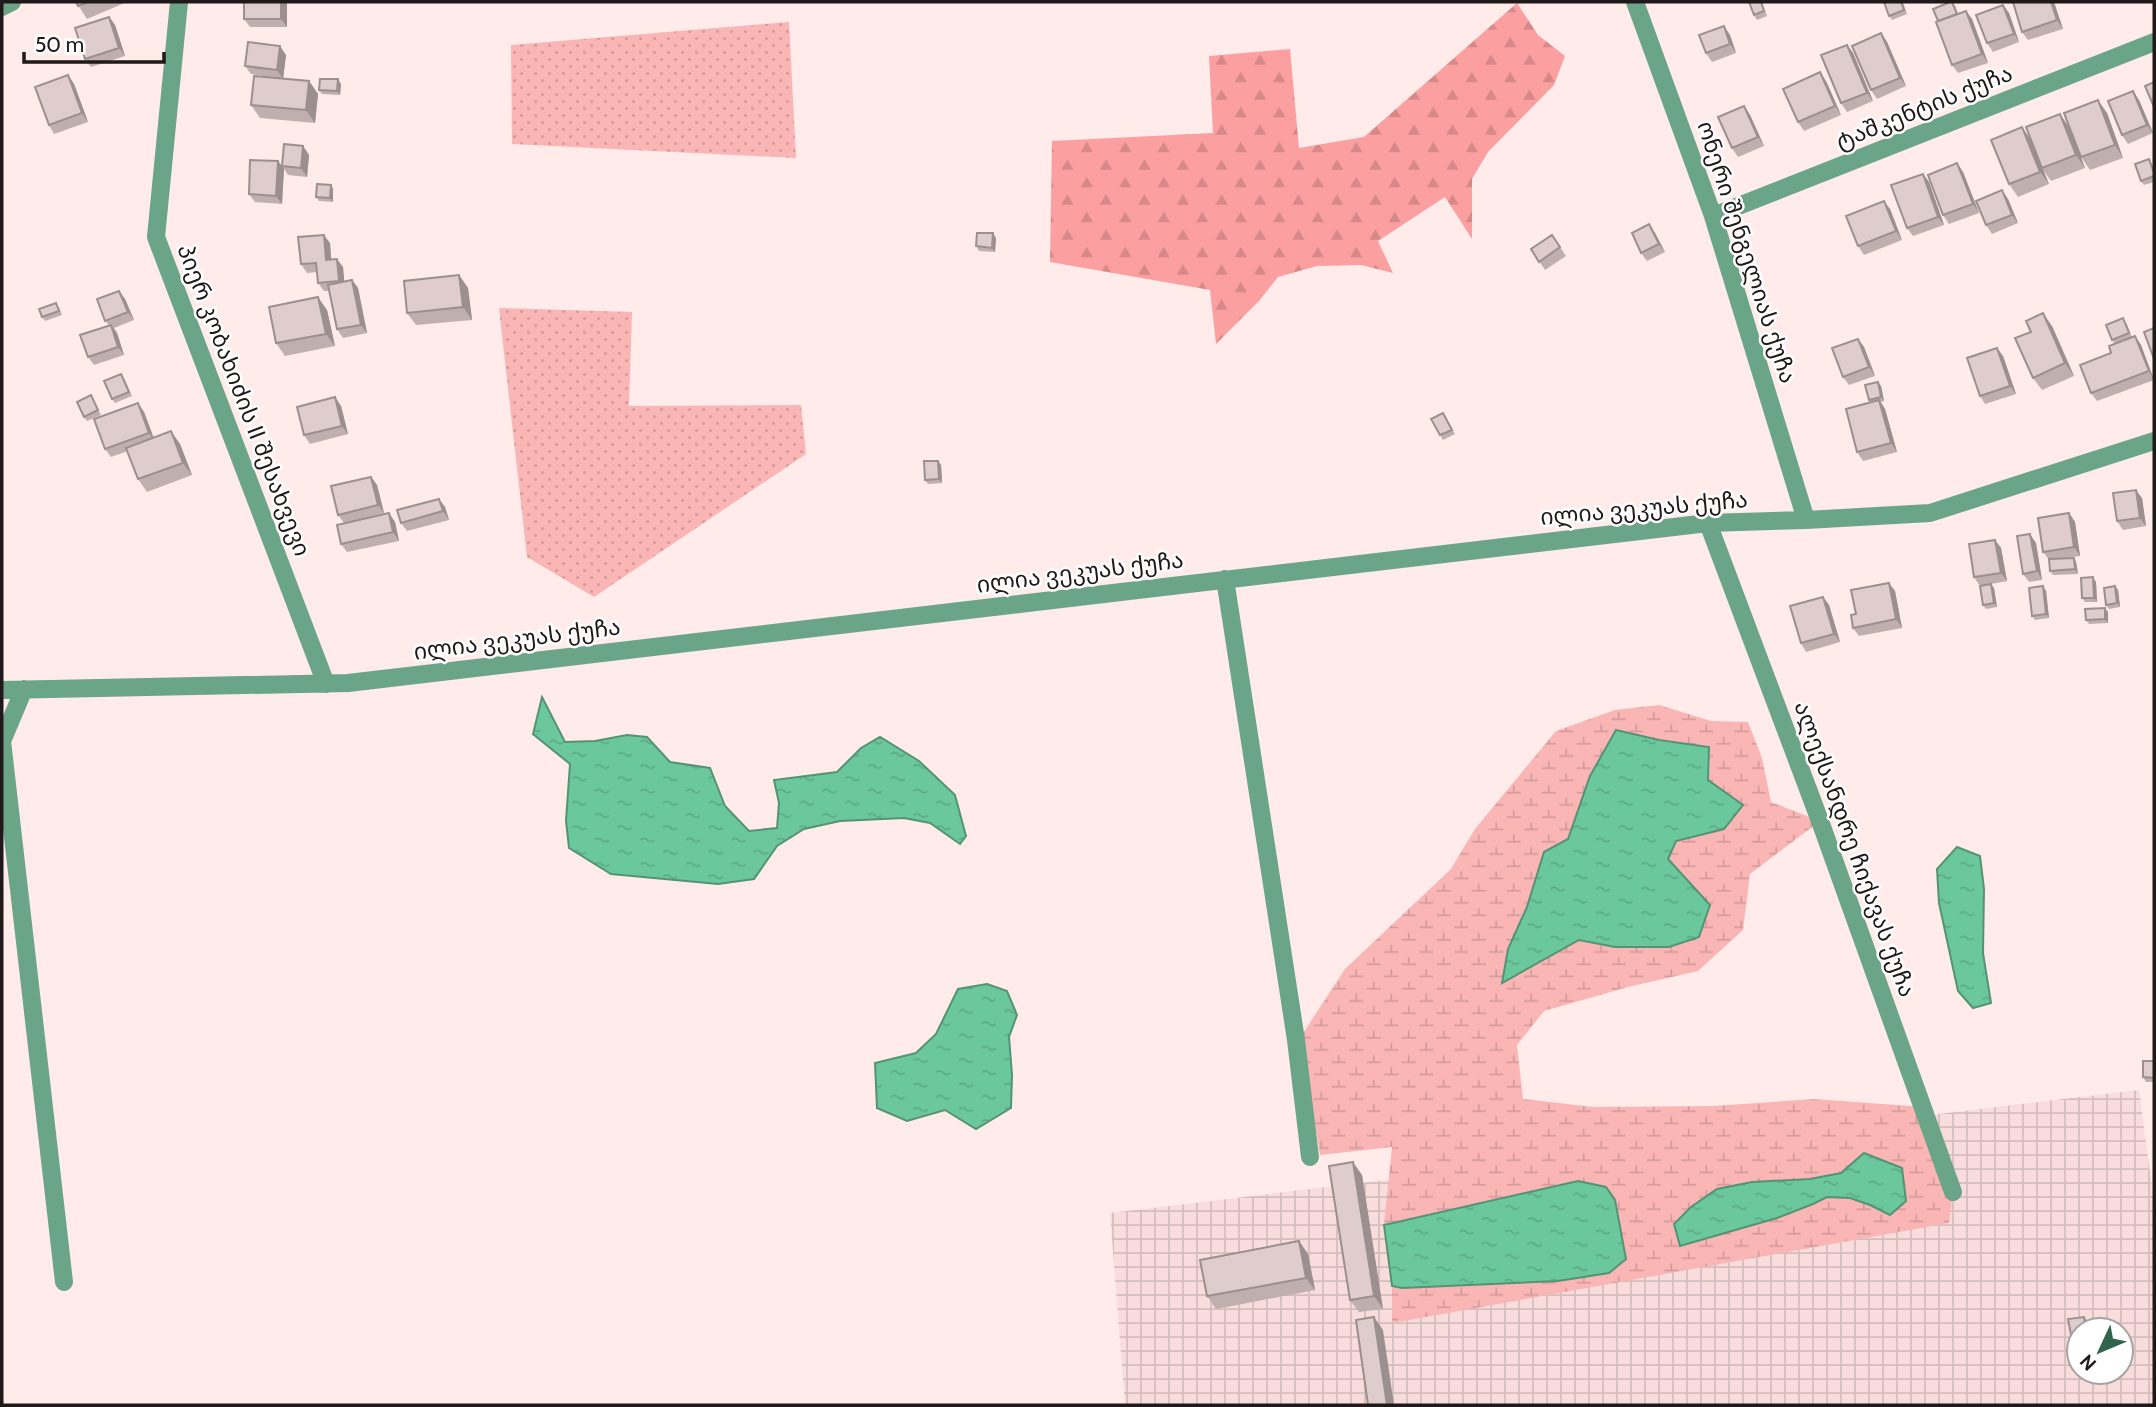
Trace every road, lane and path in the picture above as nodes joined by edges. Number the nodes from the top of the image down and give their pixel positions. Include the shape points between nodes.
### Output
1 (12, 2) edge
2 (179, 2) edge
3 (1635, 2) edge
4 (2, 7) edge
5 (2154, 42) edge
6 (1713, 216) junction
7 (2154, 441) edge
8 (1806, 520) junction
9 (1708, 523) junction
10 (1225, 579) junction
11 (326, 684) junction
12 (24, 689) junction
13 (2, 690) edge
14 (1310, 1157) dead end
15 (1953, 1192) dead end
16 (64, 1282) dead end

1 - 4 street
2 - 11 street, პიერ კობახიძის II შესახვევი via 156,237
3 - 6 street, ონერი შენგელიას ქუჩა
5 - 6 street, ტაშკენტის ქუჩა
6 - 8 street, ონერი შენგელიას ქუჩა
7 - 8 street, ილია ვეკუას ქუჩა via 1930,513
8 - 9 street, ილია ვეკუას ქუჩა
9 - 10 street, ილია ვეკუას ქუჩა
9 - 15 street, ალექსანდრე ჩიქავას ქუჩა via 1821,821
10 - 11 street, ილია ვეკუას ქუჩა
10 - 14 street
11 - 12 street, ილია ვეკუას ქუჩა
12 - 13 street, ილია ვეკუას ქუჩა
12 - 16 street via 2,741

